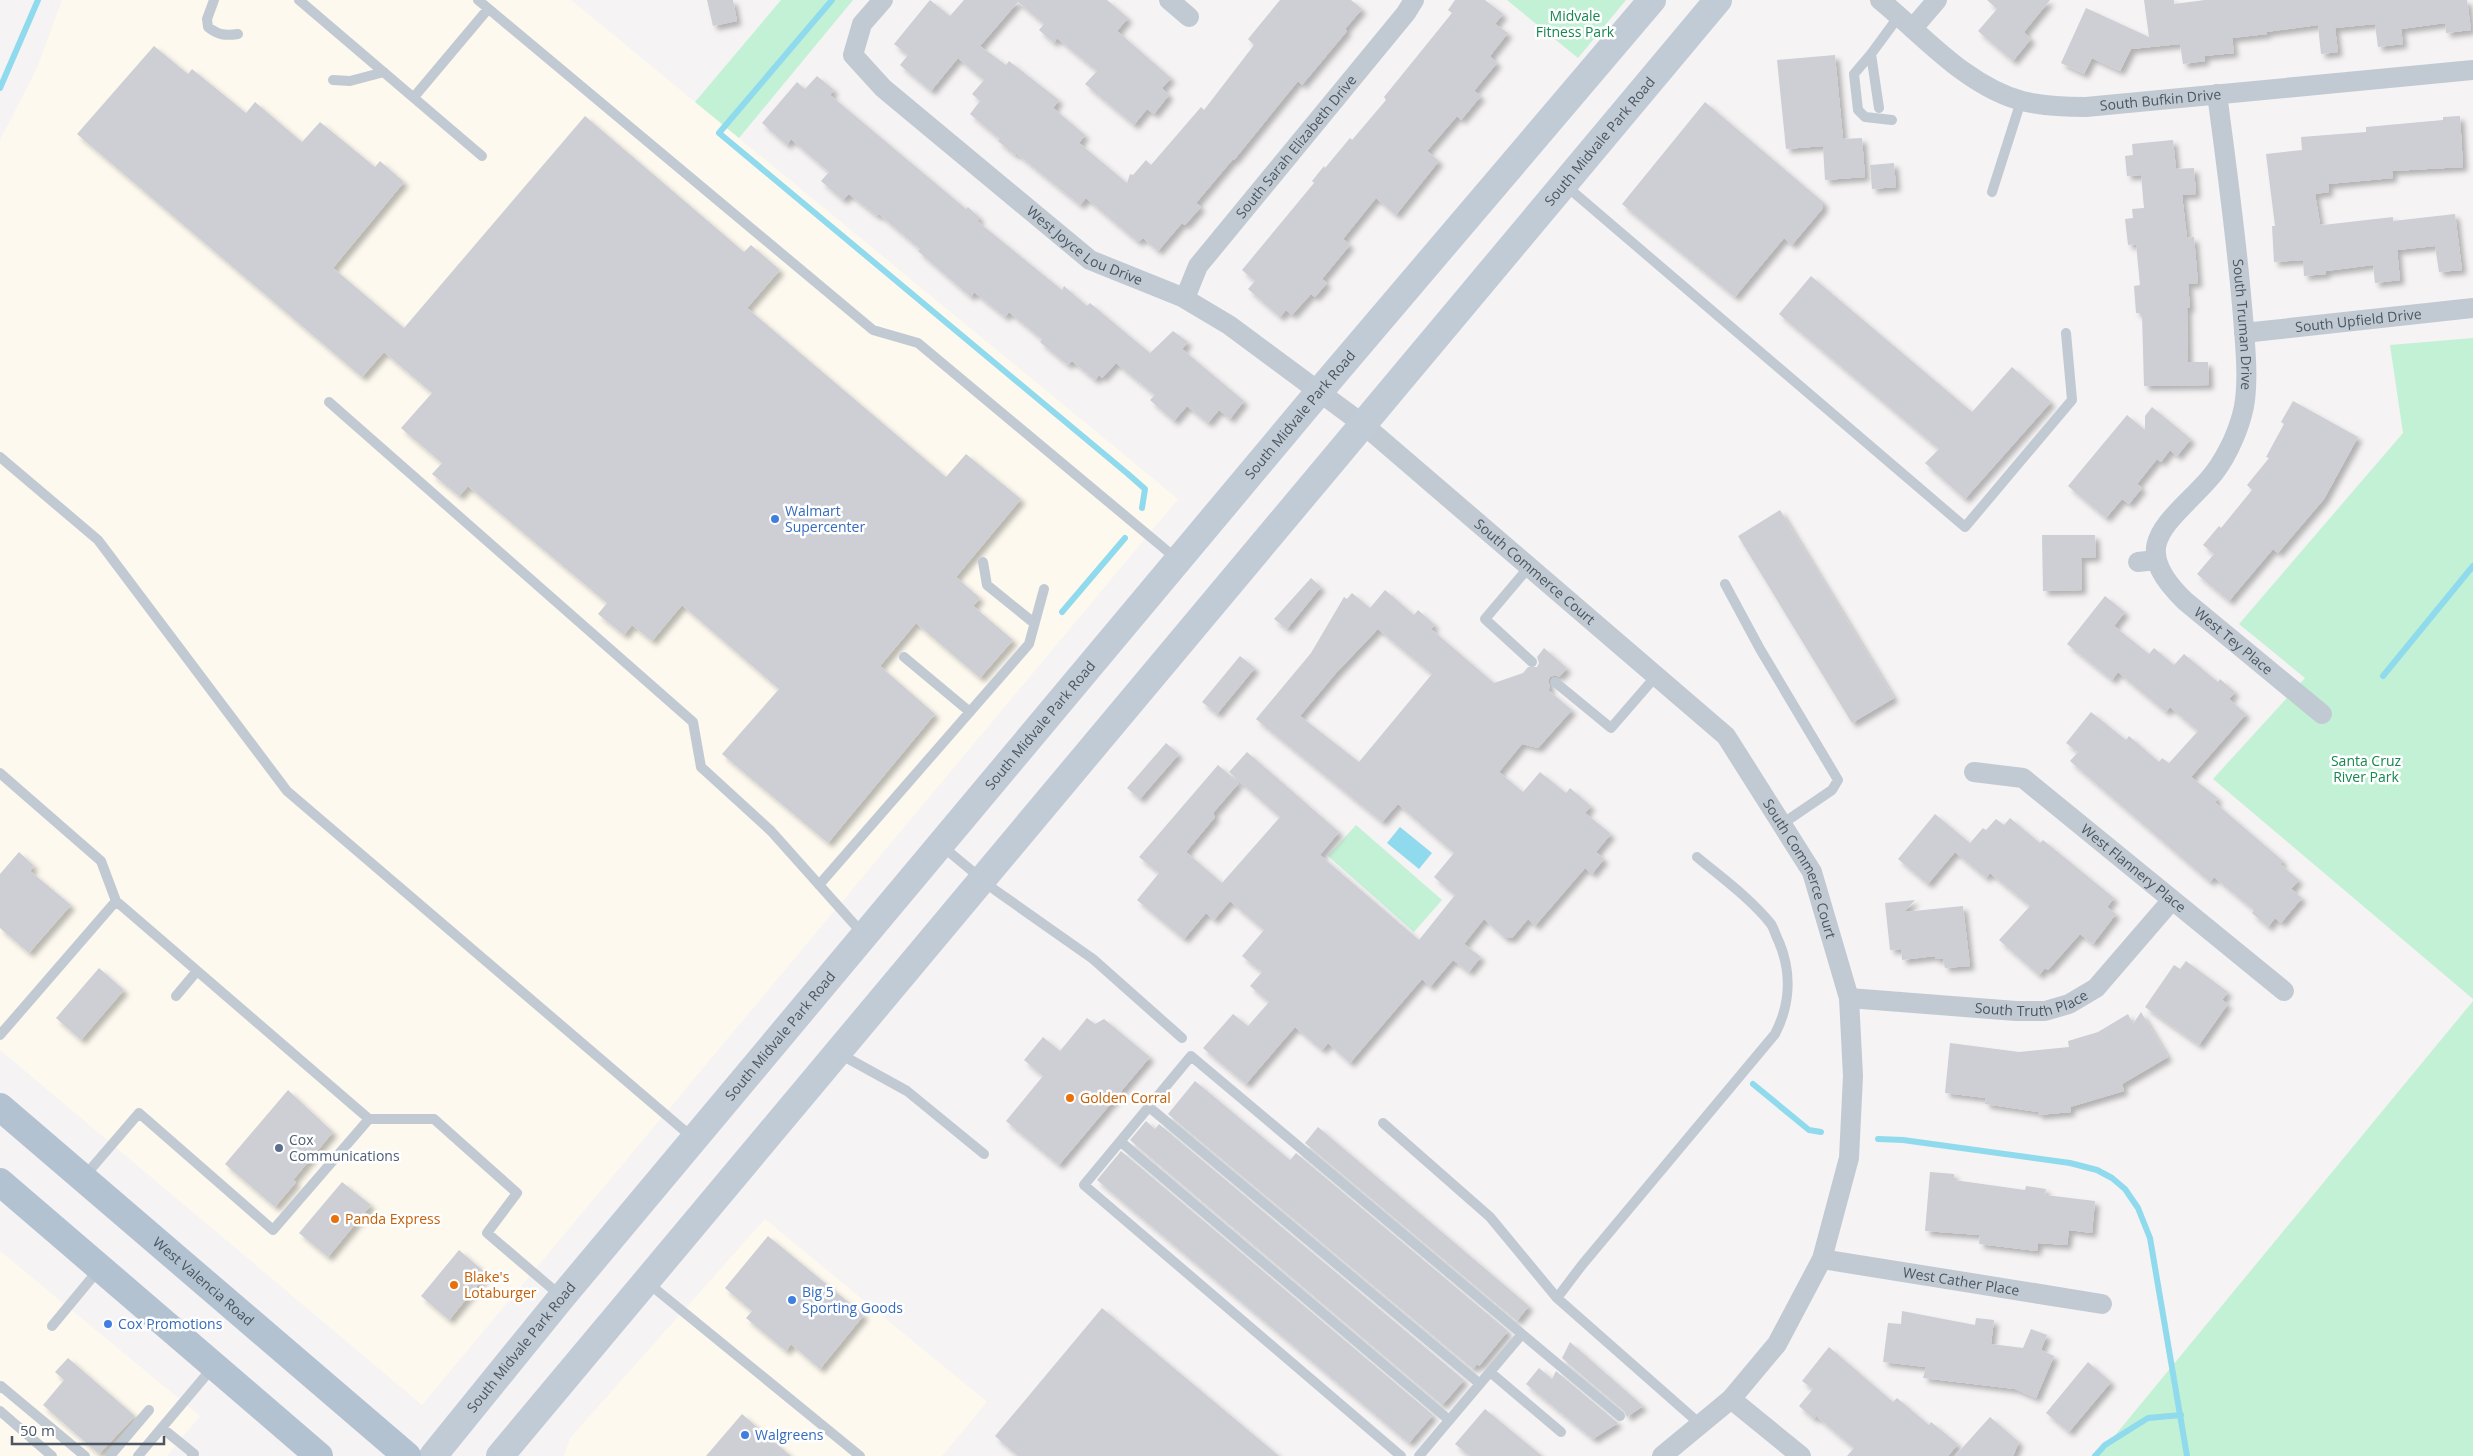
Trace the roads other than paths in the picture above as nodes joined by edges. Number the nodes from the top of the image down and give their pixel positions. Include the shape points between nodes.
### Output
1 (214, 0) edge
2 (299, 0) edge
3 (478, 0) edge
4 (883, 0) edge
5 (1169, 0) edge
6 (1414, 0) edge
7 (1652, 0) edge
8 (1718, 0) edge
9 (1880, 0) edge
10 (1937, 0) edge
11 (488, 8) junction
12 (1189, 17) dead end
13 (1906, 22) junction
14 (238, 34) dead end
15 (1871, 54) junction
16 (2473, 70) edge
17 (384, 72) junction
18 (333, 80) dead end
19 (2217, 94) junction
20 (414, 97) junction
21 (2021, 101) junction
22 (1880, 108) dead end
23 (1892, 120) dead end
24 (482, 156) dead end
25 (1564, 184) junction
26 (1992, 192) dead end
27 (1185, 298) junction
28 (2473, 308) edge
29 (2066, 333) dead end
30 (2244, 333) junction
31 (1329, 400) junction
32 (329, 402) dead end
33 (1364, 424) junction
34 (0, 457) edge
35 (1179, 560) junction
36 (2147, 561) joint
37 (983, 562) dead end
38 (1530, 567) junction
39 (1725, 584) dead end
40 (1044, 589) dead end
41 (1034, 623) junction
42 (904, 657) dead end
43 (1532, 662) dead end
44 (1656, 676) junction
45 (1555, 682) dead end
46 (970, 712) junction
47 (2322, 714) dead end
48 (1974, 772) dead end
49 (0, 774) edge
50 (1782, 824) junction
51 (941, 845) junction
52 (1697, 857) dead end
53 (983, 880) junction
54 (819, 885) junction
55 (116, 901) junction
56 (2171, 901) junction
57 (865, 937) junction
58 (198, 971) junction
59 (2284, 991) dead end
60 (176, 996) dead end
61 (1849, 998) junction
62 (0, 1035) edge
63 (1182, 1038) dead end
64 (838, 1053) junction
65 (0, 1107) edge
66 (1149, 1107) junction
67 (369, 1119) junction
68 (1383, 1123) dead end
69 (695, 1140) junction
70 (1121, 1142) junction
71 (984, 1154) dead end
72 (83, 1178) junction
73 (0, 1182) edge
74 (1822, 1259) junction
75 (100, 1268) junction
76 (646, 1282) junction
77 (562, 1297) junction
78 (1557, 1298) junction
79 (2102, 1304) dead end
80 (52, 1326) dead end
81 (1522, 1334) junction
82 (214, 1366) junction
83 (1490, 1372) junction
84 (1480, 1384) junction
85 (1, 1387) edge
86 (1731, 1398) junction
87 (150, 1410) dead end
88 (0, 1411) edge
89 (1620, 1416) dead end
90 (1449, 1420) junction
91 (1700, 1424) junction
92 (162, 1428) junction
93 (1561, 1432) dead end
94 (193, 1455) edge
95 (52, 1456) edge
96 (84, 1456) edge
97 (110, 1456) edge
98 (138, 1456) edge
99 (319, 1456) edge
100 (407, 1456) edge
101 (433, 1456) edge
102 (500, 1456) edge
103 (860, 1456) edge
104 (1401, 1456) edge
105 (1419, 1456) edge
106 (1662, 1456) edge
107 (1801, 1456) edge

1 - 14 lane via 207,19 208,27 226,36
2 - 17 lane
3 - 11 lane
4 - 27 street, West Joyce Lou Drive via 862,24 853,54 882,88 1090,260
5 - 12 street
6 - 27 street, South Sarah Elizabeth Drive via 1198,266
7 - 31 main road, South Midvale Park Road
8 - 25 main road, South Midvale Park Road
9 - 13 street, South Bufkin Drive
10 - 13 street
11 - 20 lane
11 - 35 lane via 873,330 918,344
13 - 15 lane
13 - 21 street, South Bufkin Drive via 1958,67 1984,84
15 - 22 lane
15 - 23 lane via 1854,74 1858,110 1866,117
16 - 19 street, South Bufkin Drive
17 - 18 lane via 350,82
17 - 20 lane
19 - 21 street, South Bufkin Drive via 2086,106 2057,107
19 - 30 street, South Truman Drive via 2238,256
20 - 24 lane
21 - 26 lane
25 - 29 lane via 1965,527 2072,400
25 - 33 main road, South Midvale Park Road
27 - 31 street, West Joyce Lou Drive via 1229,326
28 - 30 street, South Upfield Drive
30 - 36 street, South Truman Drive via 2246,369 2242,414 2229,448 2210,478 2160,532 2157,545
31 - 33 street, South Commerce Court
31 - 35 main road, South Midvale Park Road
32 - 54 lane via 693,722 701,767 771,831
33 - 38 street, South Commerce Court
33 - 53 main road, South Midvale Park Road
34 - 69 lane via 98,540 287,791
35 - 51 main road, South Midvale Park Road
36 - 47 street, West Tey Place via 2185,601
37 - 41 lane via 987,585
38 - 43 lane via 1485,619
38 - 44 street, South Commerce Court
39 - 50 lane via 1838,780 1832,790
40 - 41 lane
41 - 46 lane via 1028,644
42 - 46 lane
44 - 45 lane via 1611,728
44 - 50 street, South Commerce Court via 1726,736
46 - 54 lane
48 - 56 street, West Flannery Place via 2023,778
49 - 55 lane via 101,861
50 - 61 street, South Commerce Court via 1812,872
51 - 53 lane
51 - 57 main road, South Midvale Park Road
52 - 78 lane via 1746,898 1772,926 1785,956 1788,991 1783,1018 1775,1034
53 - 63 lane via 1093,960
53 - 64 main road, South Midvale Park Road
54 - 57 lane
55 - 58 lane
55 - 62 lane
56 - 59 street, West Flannery Place
56 - 61 street, South Truth Place via 2096,988 2069,1004 2045,1011 2016,1011
57 - 69 main road, South Midvale Park Road
58 - 60 lane
58 - 67 lane
61 - 74 street, South Commerce Court via 1853,1076 1849,1158
64 - 71 lane via 907,1091
64 - 76 main road, South Midvale Park Road
65 - 72 main road, West Valencia Road
66 - 70 lane
66 - 81 lane via 1191,1056
66 - 84 lane
67 - 72 lane via 273,1230 139,1113
67 - 77 lane via 434,1119 517,1193 487,1233
68 - 78 lane via 1490,1217
69 - 77 main road, South Midvale Park Road
70 - 90 lane
70 - 104 lane via 1084,1185
72 - 100 main road, West Valencia Road
73 - 75 main road
74 - 79 street, West Cather Place
74 - 86 street, South Commerce Court via 1777,1344
75 - 80 lane
75 - 82 main road
76 - 102 main road, South Midvale Park Road
76 - 103 lane
77 - 101 main road, South Midvale Park Road
78 - 91 lane
81 - 83 lane
81 - 89 lane
82 - 92 lane
82 - 99 main road
83 - 84 lane
83 - 93 lane
84 - 90 lane
85 - 96 lane
86 - 91 street, South Commerce Court
86 - 107 street
87 - 97 lane
88 - 95 lane
90 - 105 lane
91 - 106 street, South Commerce Court
92 - 94 lane
92 - 98 lane

